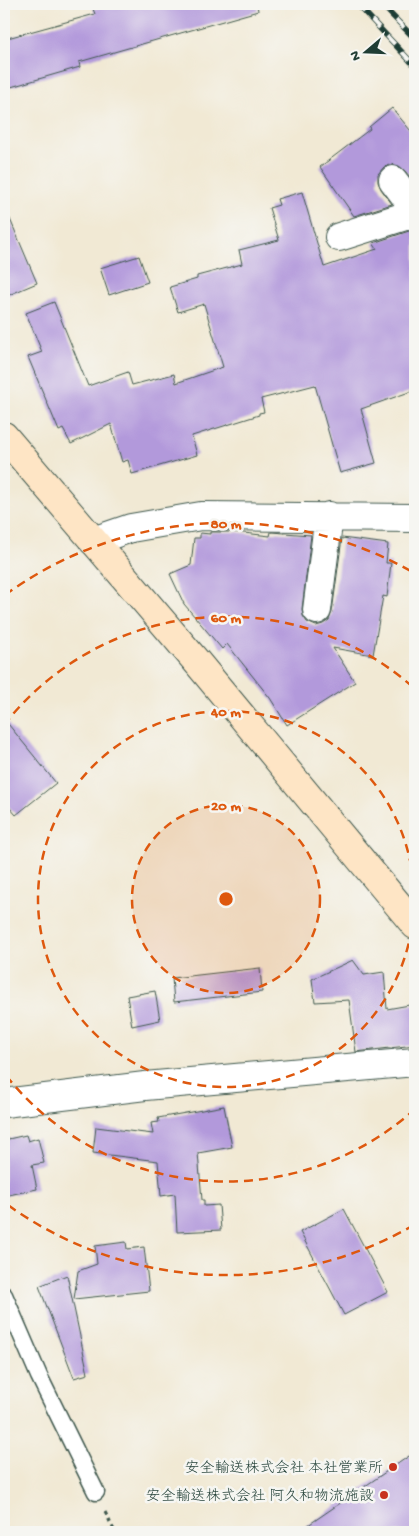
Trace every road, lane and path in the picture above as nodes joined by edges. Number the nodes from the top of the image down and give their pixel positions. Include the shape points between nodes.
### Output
1 (394, 180) dead end
2 (415, 211) edge
3 (339, 237) dead end
4 (4, 436) edge
5 (329, 516) junction
6 (415, 518) edge
7 (93, 541) junction
8 (317, 610) dead end
9 (415, 924) edge
10 (415, 1062) edge
11 (4, 1104) edge
12 (4, 1295) edge
13 (96, 1492) dead end

1 - 2 street
2 - 3 street
4 - 7 street
5 - 6 street
5 - 7 street via 201,516 132,528
5 - 8 street
7 - 9 street
10 - 11 street via 145,1086
12 - 13 lane via 39,1376

